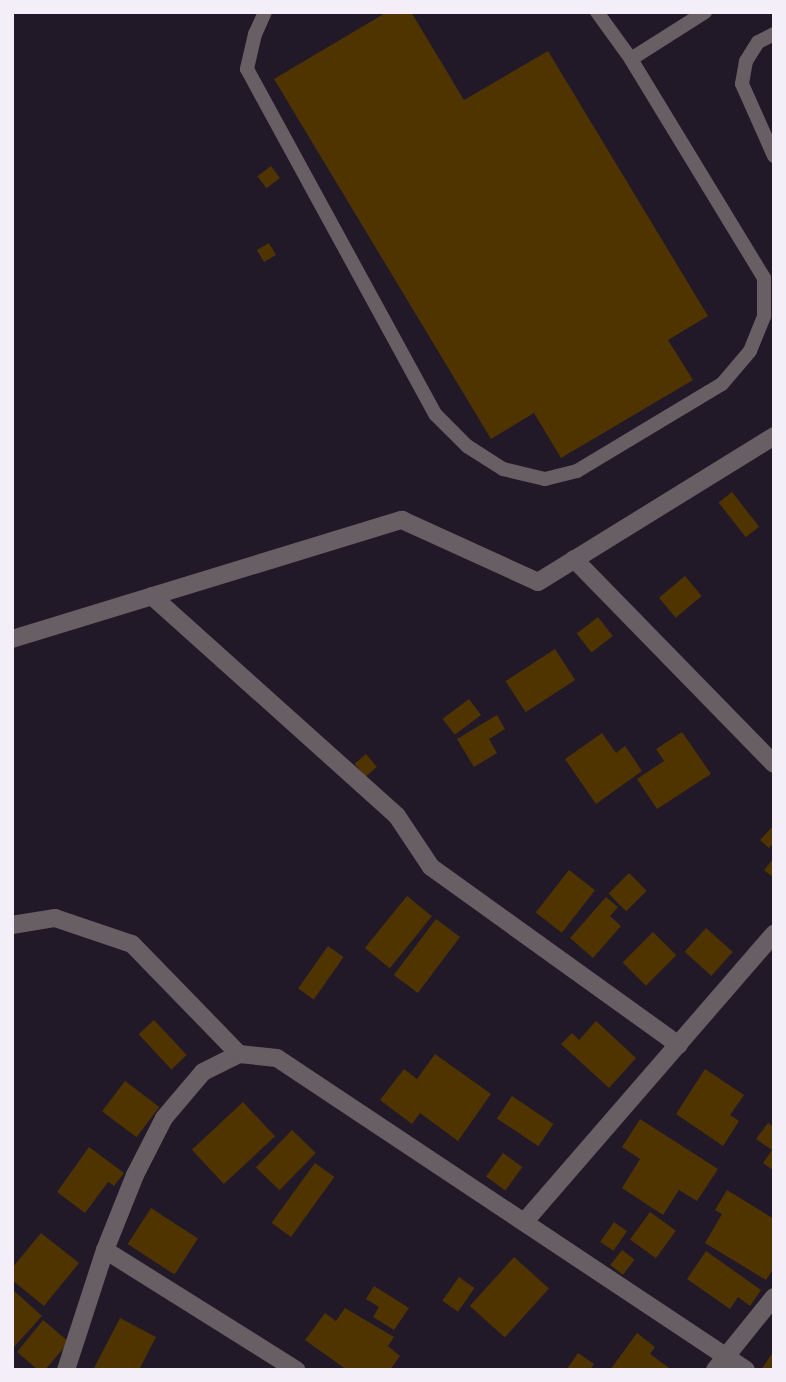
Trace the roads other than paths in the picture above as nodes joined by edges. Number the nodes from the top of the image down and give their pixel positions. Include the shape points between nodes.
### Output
1 (265, 12) edge
2 (597, 12) edge
3 (705, 12) edge
4 (774, 34) edge
5 (631, 59) junction
6 (774, 156) edge
7 (774, 436) edge
8 (575, 559) junction
9 (152, 596) junction
10 (12, 639) edge
11 (774, 764) edge
12 (12, 925) edge
13 (774, 934) edge
14 (679, 1045) junction
15 (239, 1054) junction
16 (526, 1220) junction
17 (105, 1250) junction
18 (774, 1297) edge
19 (726, 1355) junction
20 (66, 1370) edge
21 (296, 1370) edge
22 (715, 1370) edge
23 (746, 1370) edge

1 - 5 lane via 247,68 436,415 467,446 503,470 545,479 577,471 722,384 750,351 764,316 764,278
2 - 5 lane
3 - 5 lane
4 - 6 lane via 758,42 746,61 742,84
7 - 8 street
8 - 9 street via 538,582 402,520
8 - 11 street
9 - 10 street
9 - 14 street via 397,816 431,867
12 - 15 street via 55,918 132,944
13 - 14 street
14 - 16 street
15 - 16 street via 277,1058
15 - 17 street via 203,1072 164,1118
16 - 19 street
17 - 20 street
17 - 21 street
18 - 19 street
19 - 22 street
19 - 23 street

